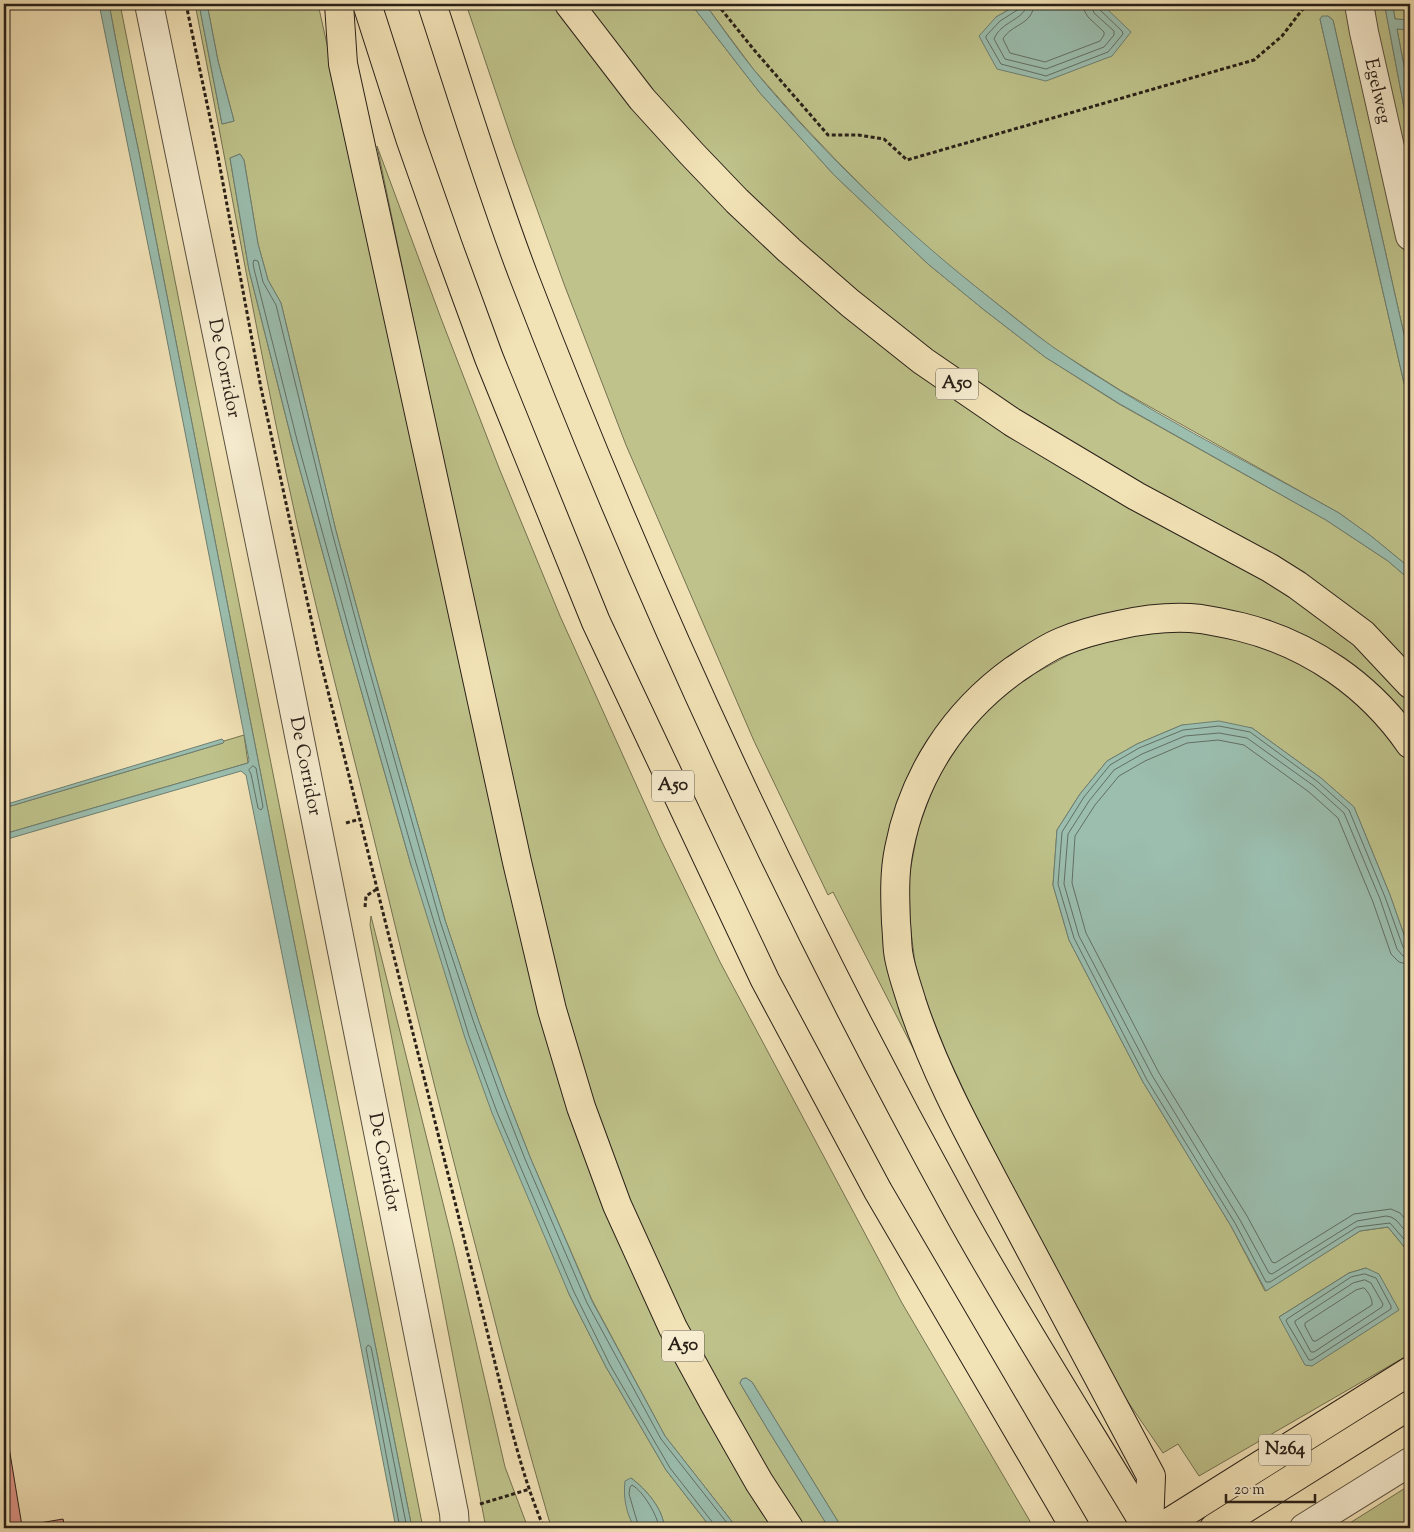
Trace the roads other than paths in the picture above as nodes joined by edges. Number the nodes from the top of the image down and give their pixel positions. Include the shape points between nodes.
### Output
1 (149, 4) edge
2 (339, 4) edge
3 (367, 4) edge
4 (432, 4) edge
5 (569, 4) edge
6 (1359, 4) edge
7 (1410, 236) edge
8 (1410, 684) edge
9 (1410, 744) edge
10 (1410, 1372) edge
11 (1410, 1404) edge
12 (1410, 1462) edge
13 (1074, 1527) edge
14 (456, 1528) edge
15 (789, 1528) edge
16 (1148, 1528) edge
17 (1160, 1528) edge
18 (1214, 1528) edge
19 (1304, 1528) edge

1 - 14 street, De Corridor via 284,660
2 - 15 main road, A50 via 343,64 552,1010 581,1107 617,1205 673,1328 759,1482
3 - 13 main road, A50 via 410,138 489,358 596,622 770,989 878,1191
4 - 16 main road via 527,283 610,489 761,830 830,970 956,1209 1043,1359
5 - 8 main road, A50 via 642,99 692,154 737,201 850,303 923,361 1012,422 1136,496 1297,585 1363,634
6 - 7 street, Egelweg
9 - 16 main road via 1386,712 1350,680 1290,643 1201,619 1136,621 1082,634 1057,644 990,689 960,719 939,749 922,778 908,814 895,876 898,952 921,1031 957,1112 1152,1476
10 - 17 main road, N264
11 - 18 main road, N264
12 - 19 street

